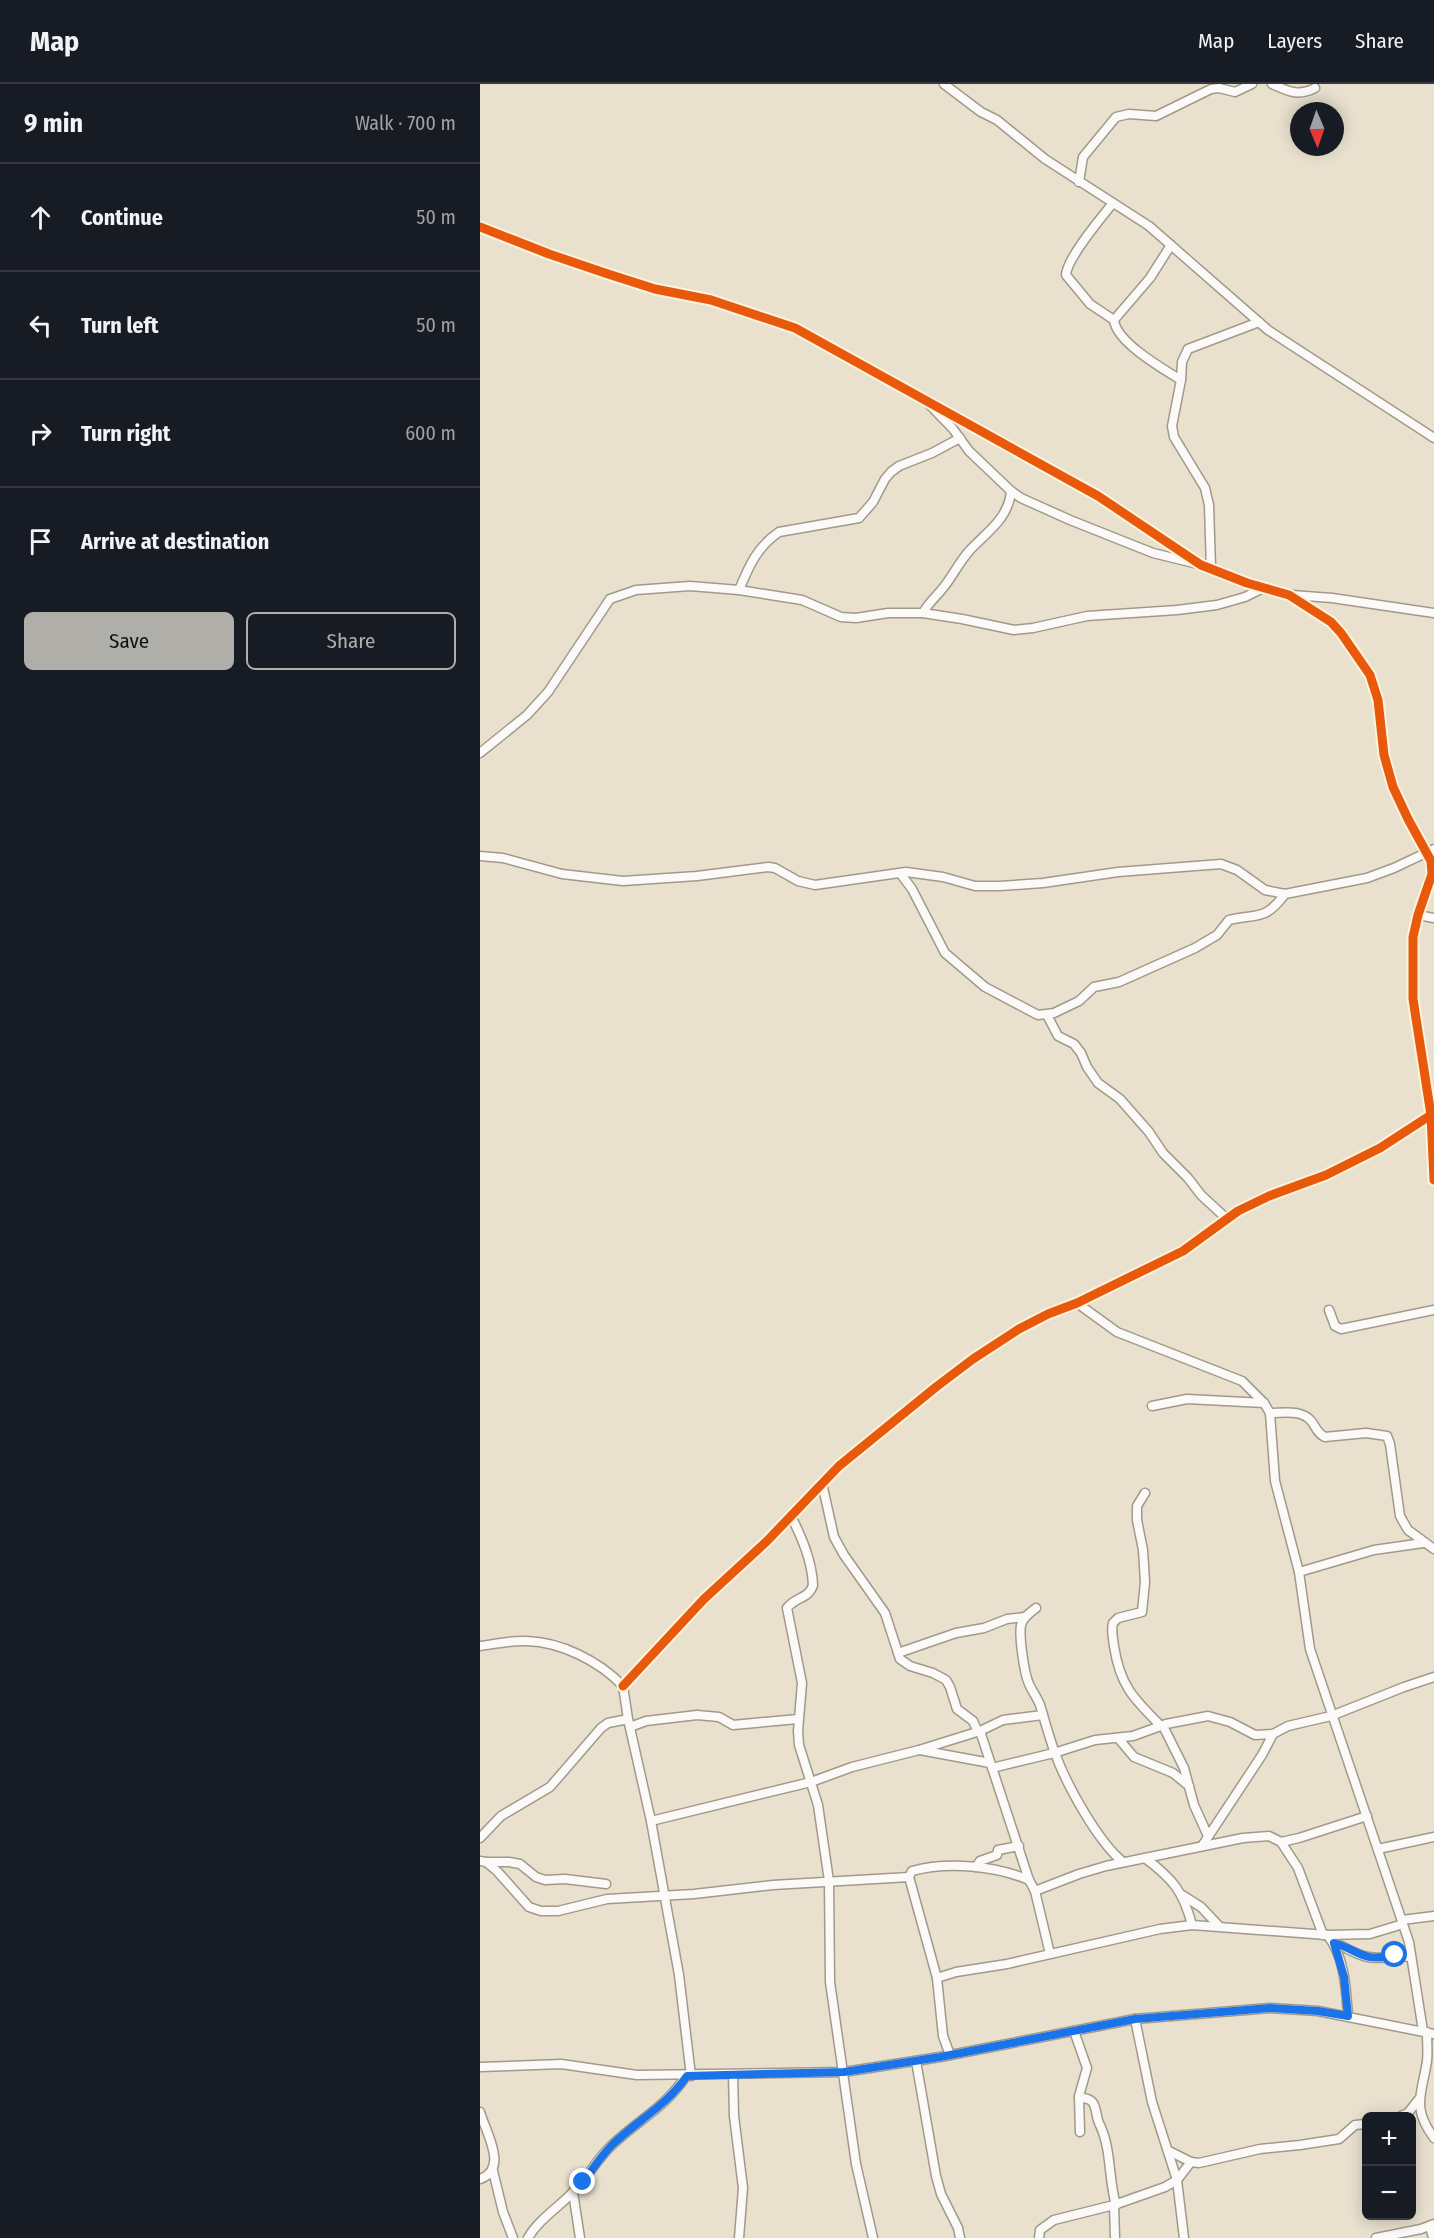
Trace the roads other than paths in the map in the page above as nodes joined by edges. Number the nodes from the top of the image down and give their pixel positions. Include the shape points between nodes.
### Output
1 (944, 84) edge
2 (1252, 84) edge
3 (1272, 84) edge
4 (1315, 88) dead end
5 (1079, 182) junction
6 (1113, 203) junction
7 (480, 227) edge
8 (1171, 245) junction
9 (1114, 320) junction
10 (1259, 322) junction
11 (1181, 380) junction
12 (923, 398) junction
13 (960, 438) junction
14 (1434, 438) edge
15 (1011, 491) junction
16 (1202, 565) junction
17 (1211, 568) junction
18 (1263, 588) junction
19 (739, 590) junction
20 (1289, 595) junction
21 (1434, 613) edge
22 (923, 614) junction
23 (480, 753) edge
24 (1430, 850) edge
25 (480, 856) edge
26 (900, 873) junction
27 (1285, 894) junction
28 (1418, 915) junction
29 (1434, 918) edge
30 (1047, 1015) junction
31 (1432, 1114) edge
32 (1434, 1180) edge
33 (1227, 1219) junction
34 (1077, 1304) junction
35 (1329, 1310) dead end
36 (1434, 1310) edge
37 (1264, 1403) junction
38 (1152, 1406) dead end
39 (1270, 1413) junction
40 (822, 1483) junction
41 (1145, 1493) dead end
42 (791, 1516) junction
43 (1424, 1542) junction
44 (1434, 1549) edge
45 (1299, 1572) junction
46 (1036, 1608) dead end
47 (1025, 1617) junction
48 (480, 1646) edge
49 (898, 1653) junction
50 (1434, 1677) edge
51 (623, 1686) junction
52 (1043, 1715) junction
53 (1331, 1716) junction
54 (798, 1719) junction
55 (629, 1723) junction
56 (1162, 1726) junction
57 (979, 1731) junction
58 (1273, 1734) junction
59 (1118, 1738) junction
60 (919, 1750) junction
61 (1054, 1753) junction
62 (991, 1765) junction
63 (812, 1782) junction
64 (1189, 1786) junction
65 (1367, 1816) junction
66 (651, 1821) junction
67 (1208, 1836) junction
68 (1434, 1837) edge
69 (480, 1838) edge
70 (1281, 1842) junction
71 (1019, 1846) junction
72 (1202, 1846) junction
73 (1378, 1849) junction
74 (1145, 1858) junction
75 (483, 1862) edge
76 (1123, 1862) junction
77 (976, 1867) junction
78 (909, 1877) junction
79 (1029, 1880) junction
80 (830, 1881) junction
81 (606, 1884) dead end
82 (1035, 1891) junction
83 (1182, 1894) junction
84 (664, 1896) junction
85 (1434, 1916) edge
86 (1403, 1922) junction
87 (1192, 1925) junction
88 (1219, 1926) junction
89 (1325, 1935) junction
90 (1334, 1943) junction
91 (1050, 1954) junction
92 (1411, 1957) junction
93 (937, 1978) junction
94 (1348, 2016) junction
95 (1135, 2019) junction
96 (1074, 2031) junction
97 (1428, 2032) edge
98 (950, 2055) junction
99 (916, 2061) junction
100 (480, 2067) edge
101 (844, 2072) junction
102 (733, 2074) junction
103 (689, 2076) junction
104 (1079, 2098) junction
105 (1419, 2099) junction
106 (480, 2112) edge
107 (1409, 2112) edge
108 (1362, 2124) edge
109 (1080, 2132) dead end
110 (1434, 2138) edge
111 (1169, 2151) junction
112 (1191, 2162) junction
113 (494, 2171) junction
114 (480, 2179) edge
115 (1177, 2180) junction
116 (573, 2192) junction
117 (1115, 2205) junction
118 (1432, 2225) edge
119 (513, 2238) edge
120 (528, 2238) edge
121 (580, 2238) edge
122 (739, 2238) edge
123 (873, 2238) edge
124 (960, 2238) edge
125 (1039, 2238) edge
126 (1115, 2238) edge
127 (1184, 2238) edge
128 (1376, 2238) edge
129 (1433, 2238) edge

1 - 5 street
2 - 5 street via 1235,92 1210,89 1156,116 1116,117 1083,157
3 - 4 street via 1298,94
5 - 6 street
6 - 8 street
6 - 9 street via 1076,254 1066,275 1090,304
7 - 12 street via 655,289 711,300 784,324
8 - 9 street via 1150,278
8 - 10 street
9 - 11 street via 1128,342
10 - 11 street via 1188,349
10 - 14 street
11 - 17 street via 1172,426 1174,437 1205,488
12 - 13 street
12 - 16 street via 1098,496
13 - 15 street
13 - 19 street via 891,472 859,518 779,532 753,556
15 - 16 street via 1153,553
15 - 22 street via 999,521 960,561
16 - 17 street
17 - 18 street
18 - 20 street
18 - 22 street via 1217,605 1087,616 1014,630
19 - 22 street via 802,600 842,617
19 - 23 street via 656,587 609,599 548,692
20 - 21 street
20 - 24 street via 1331,622 1370,675 1393,787 1408,819
24 - 27 street via 1367,878
24 - 28 street via 1432,874
25 - 26 street via 562,874 623,881 768,867 815,885
26 - 27 street via 933,875 975,886 1000,886 1221,864 1237,870 1265,891
26 - 30 street via 950,958 985,987 1034,1014
27 - 30 street via 1275,907 1261,915 1229,920 1217,935 1196,948 1119,982 1094,987 1079,1001
28 - 29 street
28 - 31 street via 1413,937 1413,999
30 - 33 street via 1058,1036 1074,1044 1081,1053 1098,1083 1120,1099 1163,1153
31 - 32 street
31 - 33 street via 1380,1148 1326,1175 1269,1196
33 - 34 street via 1183,1251
34 - 37 street via 1117,1332 1242,1381
34 - 40 street via 1019,1329 973,1359
35 - 36 street via 1335,1326 1341,1329
37 - 38 street via 1187,1399
37 - 39 street
39 - 43 street via 1304,1415 1325,1437 1366,1433 1387,1437 1400,1516 1408,1530
39 - 45 street via 1275,1481
40 - 42 street
40 - 49 street via 834,1538 885,1613
41 - 56 street via 1137,1506 1145,1582 1142,1612 1118,1618 1113,1623 1112,1635 1125,1684
42 - 51 street via 704,1599
42 - 54 street via 803,1541 813,1585 806,1596 787,1608 802,1683
43 - 44 street
43 - 45 street via 1374,1550
45 - 53 street via 1310,1649
46 - 47 street
47 - 49 street
47 - 52 street via 1021,1633 1026,1673
48 - 51 street via 513,1641 546,1644 590,1661
49 - 57 street via 904,1663 946,1680 957,1709
50 - 53 street
51 - 55 street
52 - 57 street via 1003,1720
52 - 61 street
53 - 58 street via 1288,1726
53 - 65 street
54 - 55 street via 733,1725 719,1717 697,1715
54 - 63 street via 799,1745
55 - 66 street
55 - 69 street via 608,1723 601,1728 550,1787 501,1816
56 - 58 street via 1208,1716 1255,1735
56 - 59 street
56 - 64 street
57 - 60 street
57 - 62 street
58 - 67 street
59 - 61 street via 1095,1740
59 - 64 street via 1134,1756 1173,1773
60 - 62 street
60 - 63 street
61 - 62 street
61 - 76 street via 1093,1825
62 - 71 street
63 - 66 street
63 - 80 street
64 - 67 street
65 - 70 street
65 - 73 street
66 - 84 street
67 - 72 street
68 - 73 street
70 - 72 street via 1259,1836
70 - 89 street via 1298,1868
71 - 77 street via 998,1850 997,1855 980,1861
71 - 79 street
72 - 74 street
73 - 86 street
74 - 76 street
74 - 83 street
75 - 81 street via 520,1864 545,1880
75 - 84 street via 497,1871 529,1906 541,1911 558,1911 607,1899
76 - 82 street
77 - 78 street via 920,1869 912,1871
77 - 79 street via 1009,1872
78 - 80 street
78 - 93 street
79 - 82 street
80 - 84 street
80 - 101 street via 830,1982
82 - 91 street
83 - 87 street
83 - 88 street via 1202,1907
84 - 103 street via 679,1976
85 - 86 street
86 - 89 street via 1370,1934
86 - 92 street
87 - 88 street
87 - 91 street
88 - 89 street
89 - 90 street
90 - 92 street via 1370,1958
90 - 94 street via 1344,1977
91 - 93 street
92 - 97 street
93 - 98 street
94 - 95 street via 1270,2008
94 - 97 street
95 - 96 street
95 - 111 street via 1152,2102
96 - 98 street
96 - 104 street via 1087,2068
97 - 105 street
98 - 99 street
99 - 101 street
99 - 124 street via 941,2194
100 - 103 street via 550,2064 637,2075
101 - 102 street
101 - 123 street via 856,2164
102 - 103 street
102 - 122 street via 743,2188
103 - 116 street via 664,2104 612,2145
104 - 109 street
104 - 117 street via 1096,2107 1105,2134
105 - 107 street
105 - 110 street
106 - 113 street via 495,2155
108 - 112 street via 1355,2125 1339,2139 1260,2148 1207,2162
111 - 112 street
111 - 115 street
112 - 115 street
113 - 114 street
113 - 119 street
115 - 117 street
115 - 127 street
116 - 120 street
116 - 121 street
117 - 125 street via 1054,2220 1040,2230
117 - 126 street
118 - 128 street
118 - 129 street

